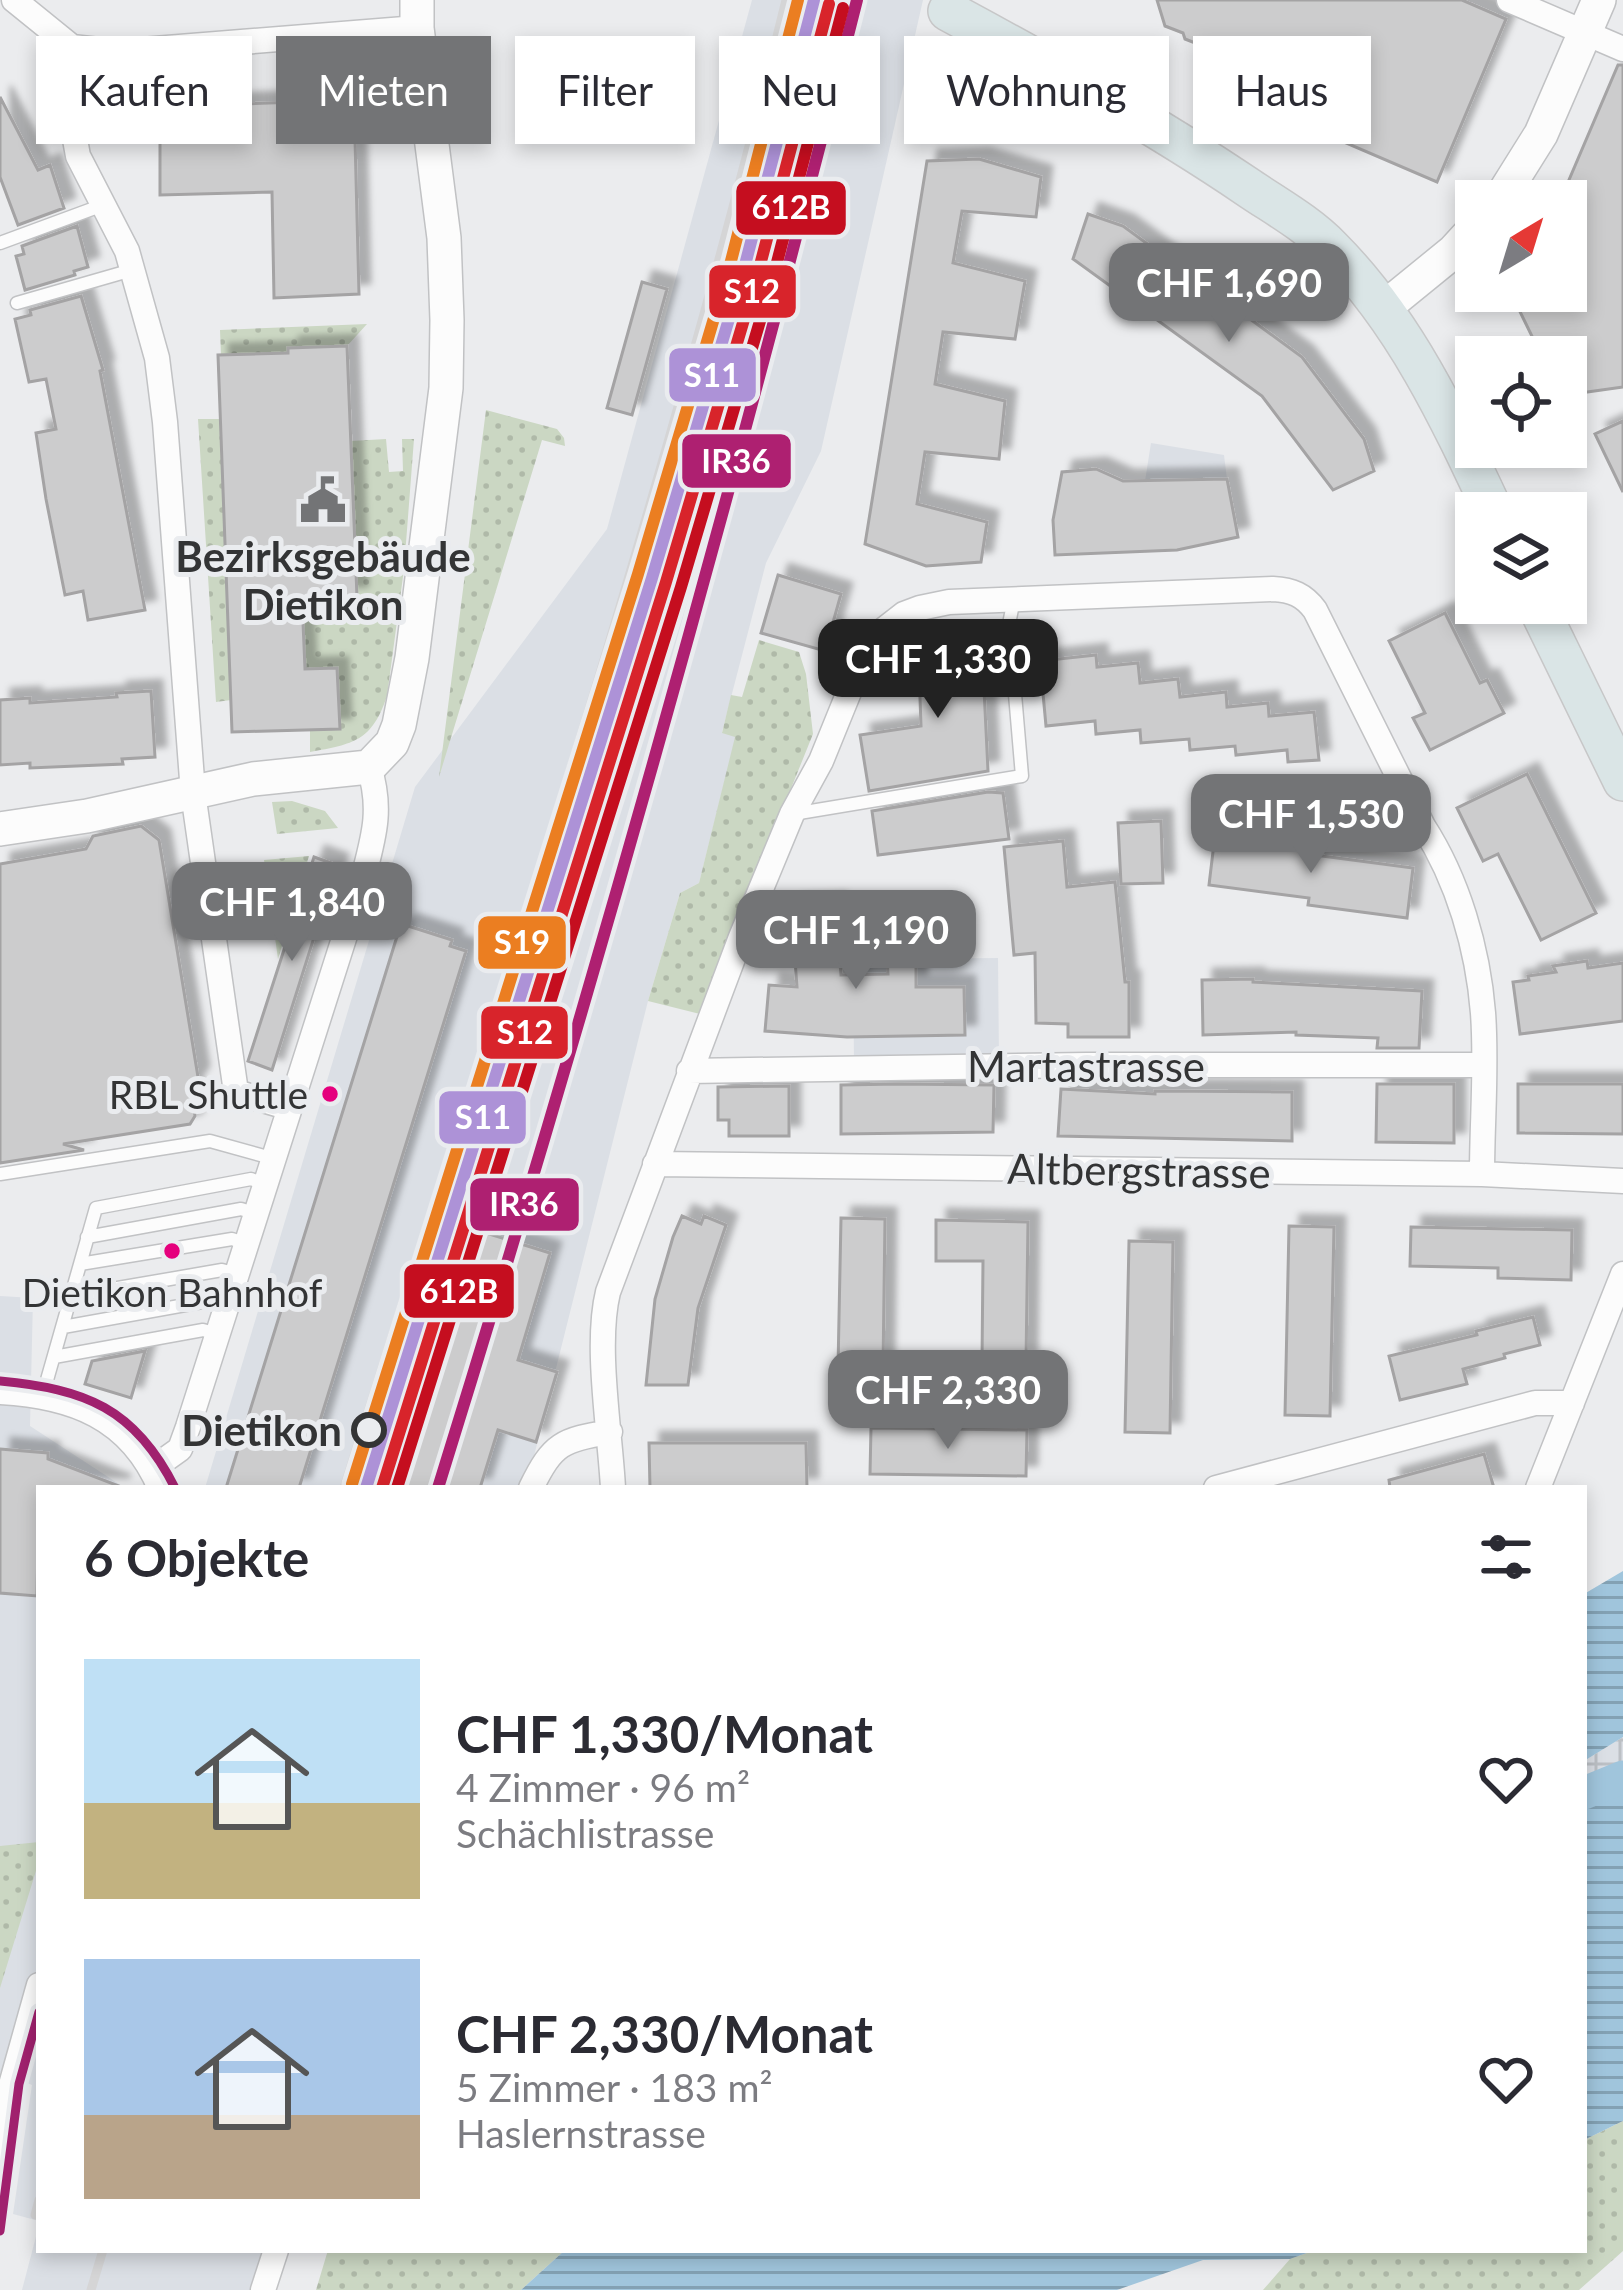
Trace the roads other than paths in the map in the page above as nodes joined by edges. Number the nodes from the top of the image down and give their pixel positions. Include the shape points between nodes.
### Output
1 (14, 0) edge
2 (1509, 0) edge
3 (1599, 0) edge
4 (948, 10) dead end
5 (417, 14) edge
6 (1585, 33) junction
7 (58, 36) edge
8 (243, 36) edge
9 (1623, 50) edge
10 (76, 144) edge
11 (1512, 180) edge
12 (103, 205) junction
13 (0, 243) edge
14 (1455, 250) edge
15 (134, 270) junction
16 (17, 303) dead end
17 (1384, 308) junction
18 (1483, 492) edge
19 (1014, 599) junction
20 (1546, 624) edge
21 (369, 767) junction
22 (1623, 781) edge
23 (193, 793) junction
24 (791, 814) junction
25 (0, 829) edge
26 (1483, 1065) junction
27 (689, 1071) junction
28 (290, 1108) junction
29 (275, 1159) junction
30 (655, 1164) junction
31 (0, 1174) edge
32 (1482, 1174) junction
33 (1623, 1180) edge
34 (268, 1184) junction
35 (257, 1214) junction
36 (87, 1237) junction
37 (247, 1244) junction
38 (80, 1264) junction
39 (237, 1274) junction
40 (1623, 1274) edge
41 (71, 1296) junction
42 (227, 1304) junction
43 (62, 1327) junction
44 (218, 1334) junction
45 (54, 1357) junction
46 (0, 1392) edge
47 (43, 1394) junction
48 (1572, 1403) junction
49 (610, 1432) junction
50 (156, 1478) edge
51 (533, 1485) edge
52 (613, 1485) edge
53 (1227, 1485) edge
54 (1539, 1485) edge
55 (36, 1994) edge
56 (3, 2088) edge
57 (0, 2168) edge
58 (275, 2253) edge
59 (263, 2290) edge

1 - 7 street
2 - 6 street
3 - 6 street
4 - 17 main road via 1214,164 1330,246
5 - 8 street
5 - 21 street via 444,238 446,388 399,725
6 - 9 street
6 - 11 street
10 - 12 street
12 - 13 lane
12 - 15 street
14 - 17 street
15 - 16 lane
15 - 23 street via 165,422
17 - 18 main road
19 - 24 street via 934,604 877,635
19 - 24 lane via 1009,624 1022,776
19 - 26 street via 1274,589 1305,598 1456,890 1483,1013
20 - 22 main road
21 - 23 street
21 - 28 street via 378,806 372,846
23 - 25 street
23 - 28 street via 236,1092
24 - 27 street
26 - 27 street, Martastrasse
26 - 32 street
27 - 30 street
28 - 29 street
29 - 31 lane via 210,1141
29 - 34 street
30 - 32 street, Altbergstrasse
30 - 49 street via 605,1306
32 - 33 street, Altbergstrasse
34 - 35 street
34 - 36 lane via 251,1179 96,1208
35 - 36 lane via 242,1209
35 - 37 street
36 - 38 lane
37 - 38 lane via 232,1239
37 - 39 street
38 - 41 lane
39 - 41 lane
39 - 42 street
40 - 48 street
41 - 43 lane
42 - 43 lane
42 - 44 street
43 - 45 lane
44 - 45 lane via 203,1330
44 - 50 street via 180,1449
45 - 47 lane
46 - 47 street
47 - 50 street via 98,1415 132,1440
48 - 53 street via 1535,1403
48 - 54 street
49 - 51 street via 565,1442
49 - 52 street
55 - 56 street
56 - 57 street
58 - 59 street

